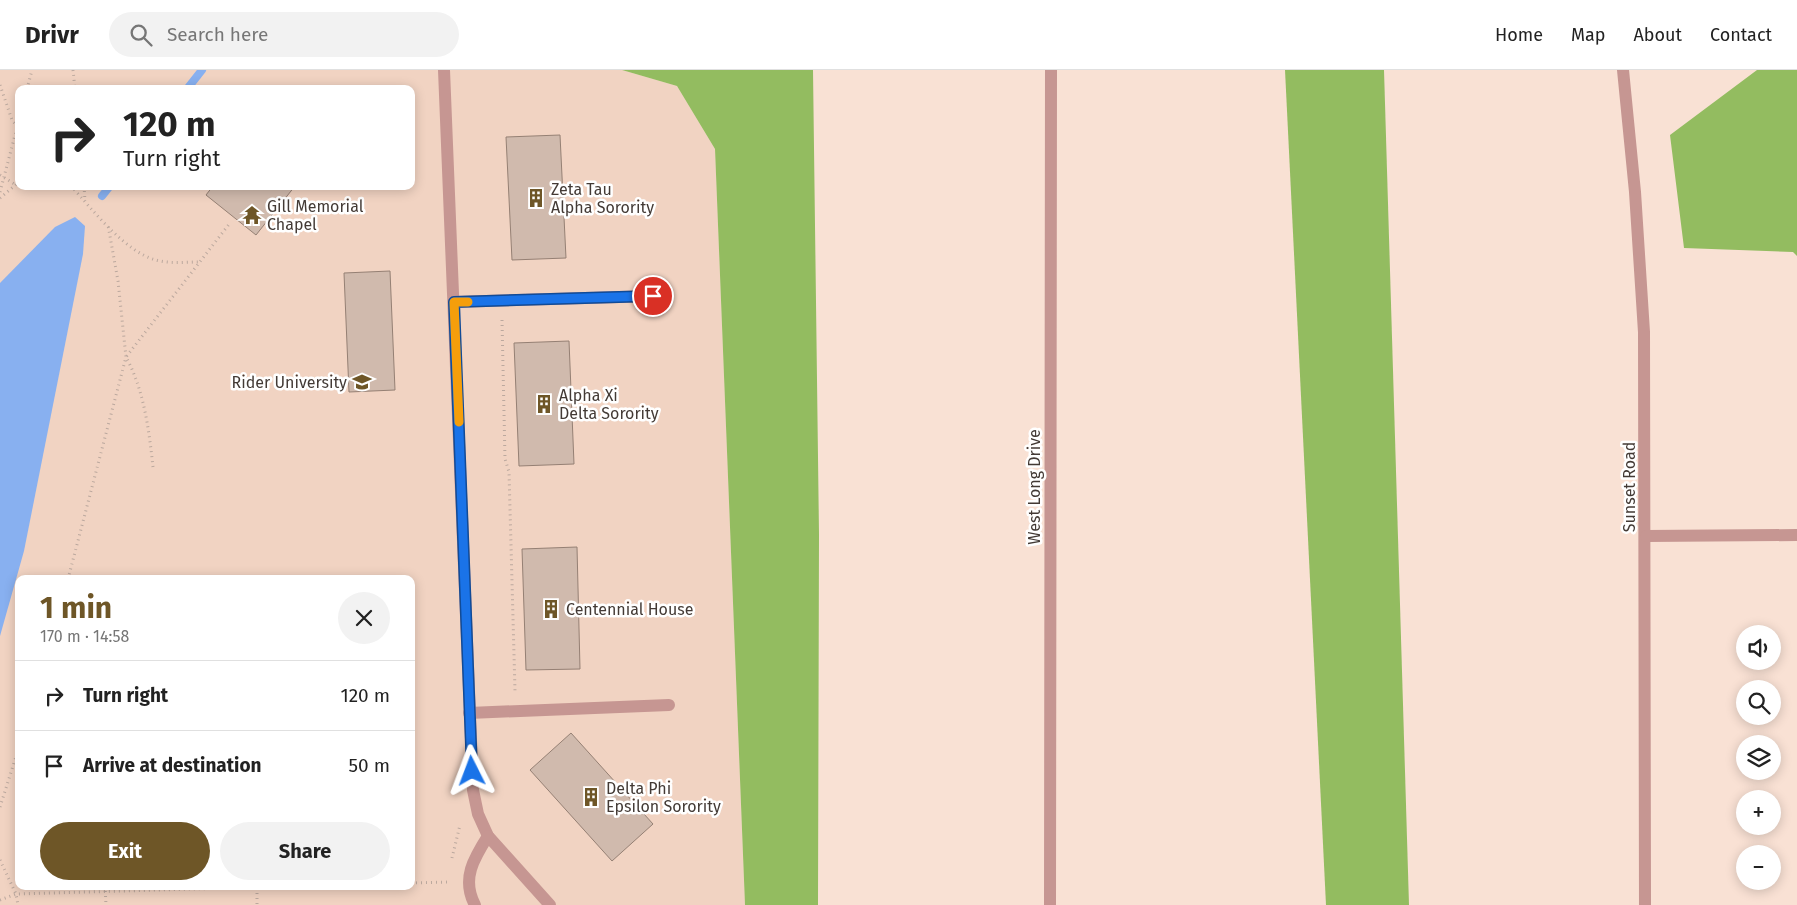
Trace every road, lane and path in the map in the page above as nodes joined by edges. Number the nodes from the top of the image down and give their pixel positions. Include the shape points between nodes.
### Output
1 (32, 70) edge
2 (73, 70) edge
3 (444, 70) edge
4 (1051, 70) edge
5 (1622, 70) edge
6 (0, 85) edge
7 (28, 85) edge
8 (75, 85) edge
9 (15, 124) edge
10 (15, 136) edge
11 (2, 175) edge
12 (15, 183) edge
13 (15, 186) edge
14 (75, 190) edge
15 (84, 190) edge
16 (0, 192) edge
17 (0, 198) edge
18 (86, 202) junction
19 (230, 223) dead end
20 (108, 225) junction
21 (199, 262) junction
22 (653, 296) dead end
23 (502, 301) junction
24 (454, 302) junction
25 (126, 356) junction
26 (153, 467) dead end
27 (1797, 535) edge
28 (1646, 536) junction
29 (69, 575) edge
30 (669, 705) dead end
31 (516, 712) junction
32 (469, 713) junction
33 (15, 760) edge
34 (0, 807) edge
35 (488, 836) junction
36 (0, 860) edge
37 (469, 881) junction
38 (415, 883) edge
39 (182, 890) edge
40 (257, 890) edge
41 (106, 892) junction
42 (16, 894) junction
43 (0, 900) edge
44 (18, 905) edge
45 (106, 905) edge
46 (258, 905) edge
47 (475, 905) edge
48 (550, 905) edge
49 (1050, 905) edge
50 (1645, 905) edge

1 - 7 path
2 - 8 path
3 - 24 street
4 - 49 street, West Long Drive
5 - 28 street, Sunset Road via 1635,192 1644,332
6 - 9 path
10 - 11 path
11 - 12 path
11 - 16 path
13 - 17 path
14 - 18 path
15 - 18 path
18 - 20 path
19 - 21 path
20 - 21 path via 124,242 155,260
20 - 25 path
21 - 25 path
22 - 23 street
23 - 24 street
23 - 31 path
24 - 32 street
25 - 26 path via 148,422
25 - 29 path
27 - 28 street
28 - 50 street, Sunset Road
30 - 31 street
31 - 32 street
32 - 35 street via 473,790 478,814
33 - 34 path
35 - 37 street via 470,869
35 - 48 street
36 - 42 path
37 - 38 path
37 - 47 street
39 - 41 path
40 - 46 path
41 - 42 path
41 - 45 path
42 - 43 path
42 - 44 path

